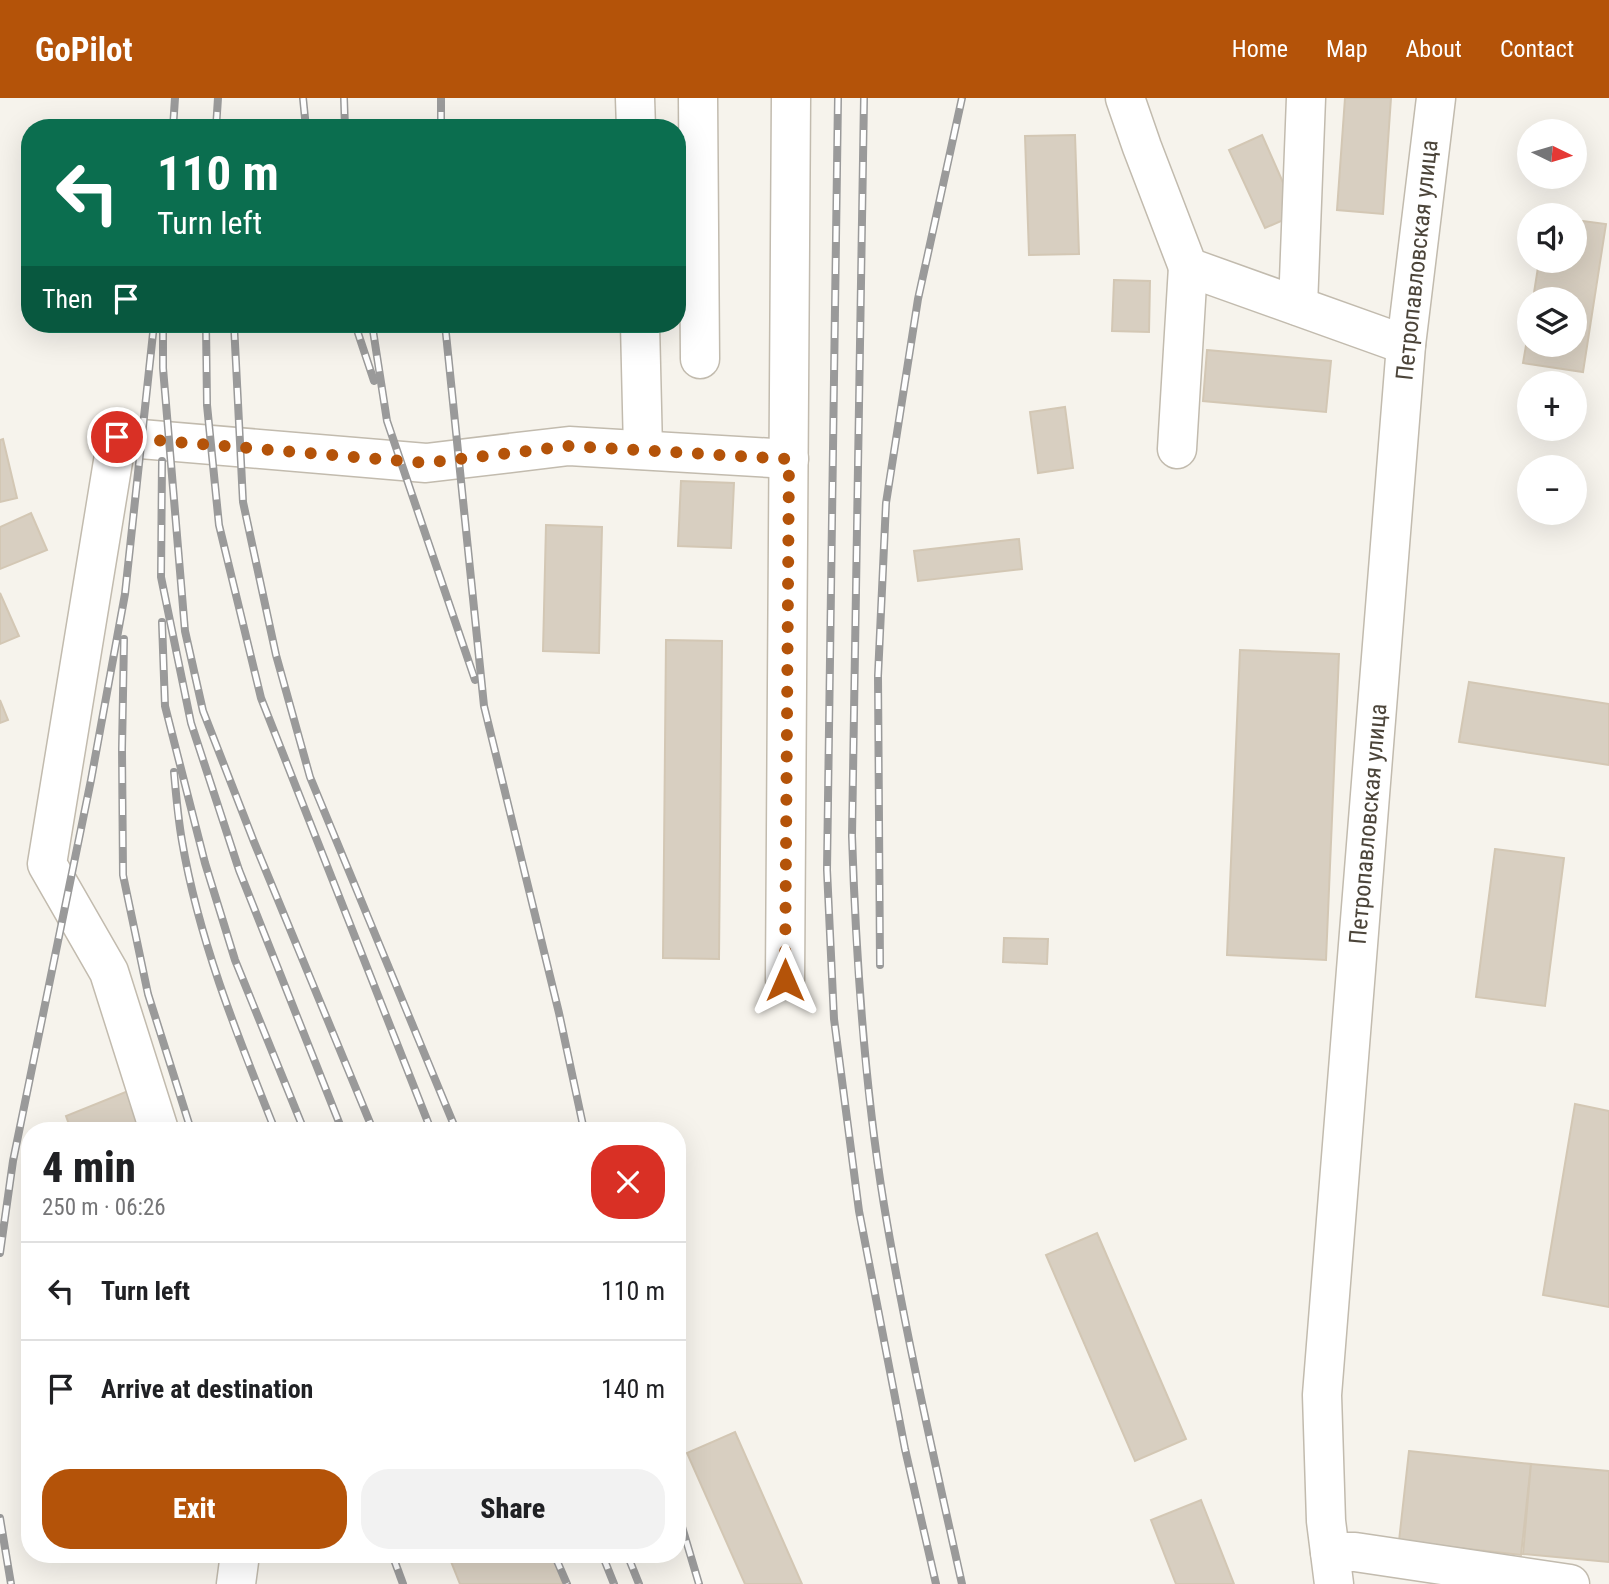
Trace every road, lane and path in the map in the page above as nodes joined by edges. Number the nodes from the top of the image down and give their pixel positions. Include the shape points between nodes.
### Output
1 (635, 98) edge
2 (698, 98) edge
3 (791, 98) edge
4 (1125, 98) edge
5 (1306, 98) edge
6 (1436, 98) edge
7 (636, 119) edge
8 (1188, 267) junction
9 (1298, 306) junction
10 (640, 333) edge
11 (1406, 345) junction
12 (700, 359) dead end
13 (1177, 449) dead end
14 (643, 450) junction
15 (789, 459) junction
16 (785, 980) dead end
17 (156, 1122) edge
18 (239, 1563) edge
19 (1332, 1568) edge
20 (236, 1584) edge
21 (1570, 1584) edge

1 - 7 street
2 - 12 street
3 - 15 street
4 - 8 street
5 - 9 street
6 - 11 street, Петропавловская улица
8 - 9 street
8 - 13 street
9 - 11 street
10 - 14 street
11 - 19 street, Петропавловская улица via 1322,1395
14 - 15 street
14 - 17 street via 569,446 426,463 117,437 47,864 109,972
15 - 16 street
18 - 20 street
19 - 21 street, Петропавловская улица via 1355,1552

